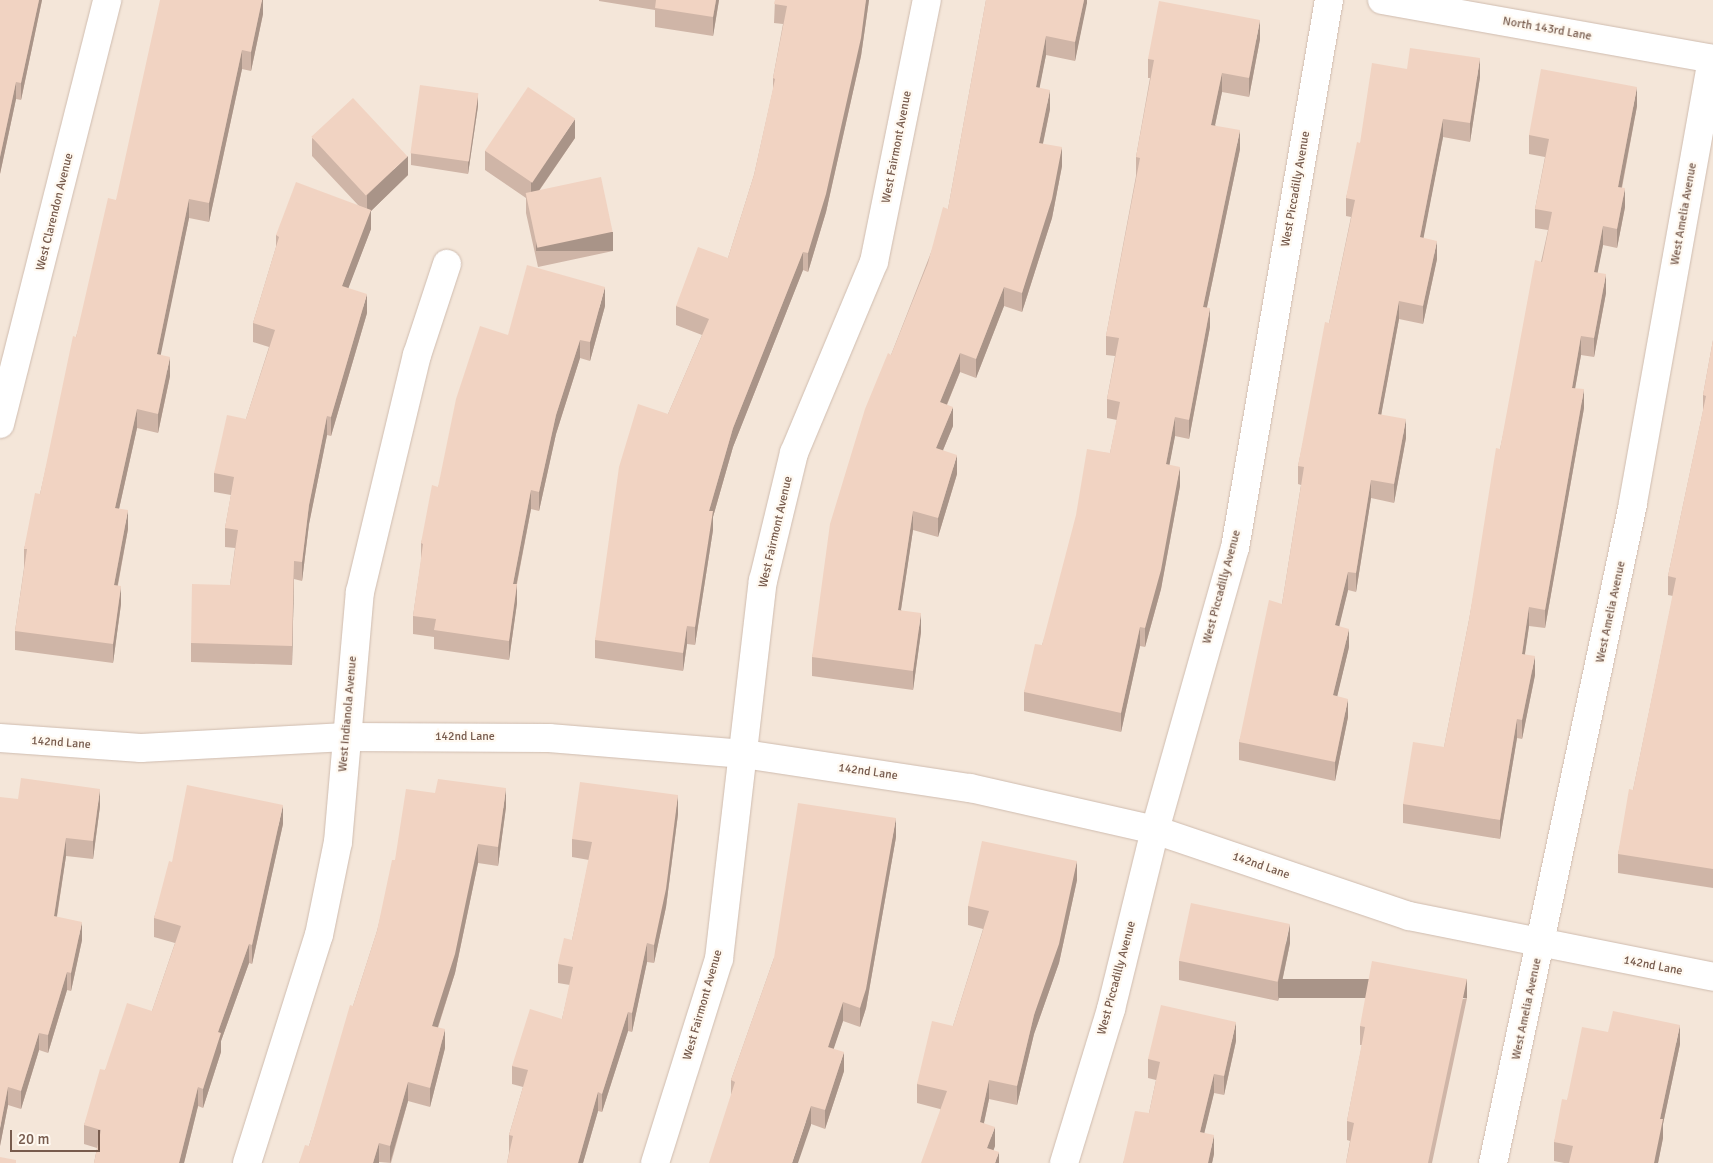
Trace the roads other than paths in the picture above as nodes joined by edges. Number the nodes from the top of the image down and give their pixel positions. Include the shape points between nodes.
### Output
1 (107, 0) edge
2 (927, 0) edge
3 (1329, 0) edge
4 (1382, 0) edge
5 (1712, 59) joint
6 (446, 264) dead end
7 (0, 424) edge
8 (346, 737) junction
9 (0, 738) edge
10 (744, 754) junction
11 (1155, 830) junction
12 (1541, 944) junction
13 (1713, 977) edge
14 (247, 1163) edge
15 (655, 1163) edge
16 (1064, 1163) edge
17 (1494, 1163) edge

1 - 7 street, West Clarendon Avenue
2 - 10 street, West Fairmont Avenue via 874,262 794,453 763,581
3 - 11 street, West Piccadilly Avenue via 1235,548
4 - 5 street, North 143rd Lane
5 - 12 street, West Amelia Avenue via 1633,504
6 - 8 street, West Indianola Avenue via 417,355 360,592
8 - 9 street, 142nd Lane via 141,748
8 - 10 street, 142nd Lane via 549,738
8 - 14 street, West Indianola Avenue via 338,842 319,935
10 - 11 street, 142nd Lane via 970,788
10 - 15 street, West Fairmont Avenue via 719,958
11 - 12 street, 142nd Lane via 1409,916
11 - 16 street, West Piccadilly Avenue via 1111,1009
12 - 13 street, 142nd Lane
12 - 17 street, West Amelia Avenue

